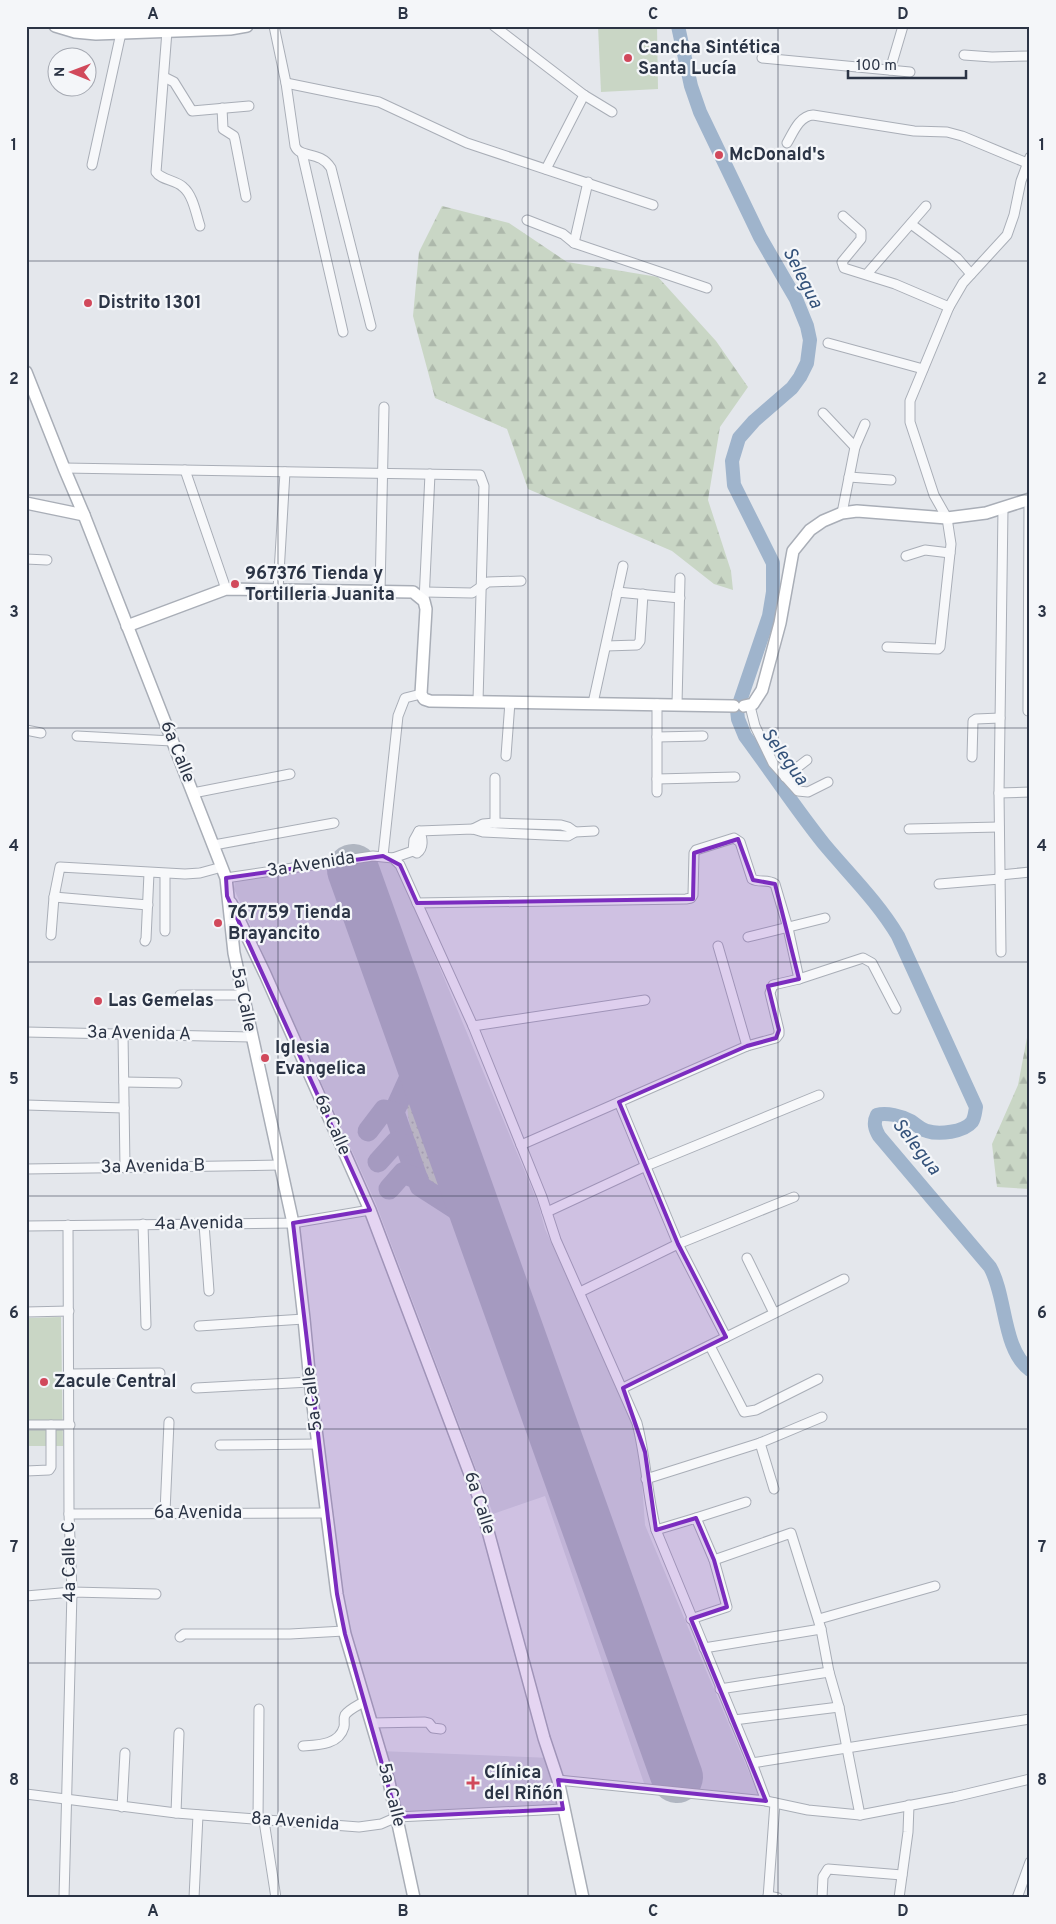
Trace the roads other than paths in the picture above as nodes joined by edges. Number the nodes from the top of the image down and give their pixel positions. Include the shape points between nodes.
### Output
1 (55, 26) edge
2 (247, 26) edge
3 (274, 26) edge
4 (494, 26) edge
5 (903, 26) edge
6 (94, 30) edge
7 (167, 31) junction
8 (121, 32) junction
9 (964, 55) dead end
10 (1030, 56) edge
11 (762, 58) dead end
12 (890, 70) junction
13 (910, 72) dead end
14 (164, 77) junction
15 (286, 83) junction
16 (584, 95) junction
17 (249, 106) dead end
18 (222, 108) junction
19 (612, 112) dead end
20 (787, 143) dead end
21 (302, 153) junction
22 (1029, 160) edge
23 (92, 165) dead end
24 (546, 169) junction
25 (588, 182) junction
26 (246, 197) dead end
27 (653, 205) dead end
28 (926, 206) dead end
29 (843, 216) dead end
30 (527, 220) dead end
31 (911, 224) junction
32 (200, 226) dead end
33 (574, 243) junction
34 (867, 274) junction
35 (971, 274) junction
36 (707, 288) dead end
37 (949, 306) junction
38 (372, 326) dead end
39 (343, 332) dead end
40 (828, 343) dead end
41 (923, 369) junction
42 (26, 372) edge
43 (384, 406) dead end
44 (823, 413) dead end
45 (865, 424) dead end
46 (855, 447) junction
47 (64, 468) junction
48 (185, 470) junction
49 (285, 472) junction
50 (384, 473) junction
51 (430, 474) junction
52 (849, 477) junction
53 (891, 480) dead end
54 (1030, 499) edge
55 (26, 503) edge
56 (1003, 509) junction
57 (842, 513) junction
58 (84, 515) junction
59 (947, 518) junction
60 (950, 553) junction
61 (906, 556) dead end
62 (26, 559) edge
63 (47, 560) dead end
64 (623, 566) dead end
65 (680, 578) dead end
66 (521, 581) dead end
67 (482, 586) junction
68 (226, 589) junction
69 (278, 590) junction
70 (380, 592) junction
71 (618, 592) junction
72 (643, 594) junction
73 (425, 596) junction
74 (680, 598) junction
75 (127, 626) junction
76 (606, 646) junction
77 (887, 647) dead end
78 (422, 694) junction
79 (478, 701) junction
80 (510, 702) junction
81 (593, 703) junction
82 (657, 704) junction
83 (677, 704) junction
84 (743, 706) junction
85 (1028, 711) dead end
86 (1000, 718) junction
87 (26, 730) edge
88 (41, 733) dead end
89 (77, 736) dead end
90 (703, 736) dead end
91 (657, 737) junction
92 (172, 741) junction
93 (506, 756) dead end
94 (972, 757) dead end
95 (807, 760) dead end
96 (290, 774) dead end
97 (735, 777) dead end
98 (785, 777) junction
99 (496, 778) dead end
100 (657, 779) junction
101 (828, 782) dead end
102 (657, 792) dead end
103 (1030, 792) edge
104 (193, 793) junction
105 (999, 793) junction
106 (334, 823) dead end
107 (495, 823) junction
108 (999, 827) junction
109 (473, 829) junction
110 (910, 829) dead end
111 (594, 831) dead end
112 (575, 832) junction
113 (214, 845) junction
114 (383, 856) junction
115 (395, 859) junction
116 (1030, 872) edge
117 (149, 873) junction
118 (224, 873) junction
119 (165, 874) junction
120 (1000, 877) junction
121 (939, 884) dead end
122 (227, 896) junction
123 (54, 897) junction
124 (417, 903) junction
125 (148, 905) junction
126 (825, 918) dead end
127 (788, 928) junction
128 (165, 931) dead end
129 (51, 935) dead end
130 (748, 937) dead end
131 (145, 941) dead end
132 (718, 946) dead end
133 (1001, 952) dead end
134 (799, 979) junction
135 (180, 995) dead end
136 (242, 995) junction
137 (645, 1000) dead end
138 (896, 1009) dead end
139 (472, 1026) junction
140 (26, 1032) edge
141 (123, 1034) junction
142 (251, 1037) junction
143 (747, 1046) junction
144 (124, 1082) junction
145 (176, 1083) dead end
146 (819, 1095) dead end
147 (618, 1102) junction
148 (26, 1105) edge
149 (124, 1108) junction
150 (521, 1145) junction
151 (280, 1165) junction
152 (646, 1166) junction
153 (125, 1168) junction
154 (26, 1169) edge
155 (794, 1197) dead end
156 (370, 1210) junction
157 (547, 1212) junction
158 (293, 1223) junction
159 (143, 1224) junction
160 (204, 1224) junction
161 (68, 1225) junction
162 (26, 1226) edge
163 (678, 1244) junction
164 (747, 1258) dead end
165 (844, 1279) dead end
166 (208, 1291) dead end
167 (580, 1292) junction
168 (69, 1311) junction
169 (26, 1312) edge
170 (774, 1314) junction
171 (304, 1319) junction
172 (146, 1326) dead end
173 (199, 1326) dead end
174 (726, 1337) junction
175 (710, 1346) junction
176 (160, 1373) dead end
177 (69, 1374) junction
178 (818, 1379) dead end
179 (310, 1382) junction
180 (196, 1388) dead end
181 (623, 1388) junction
182 (822, 1417) dead end
183 (169, 1422) dead end
184 (26, 1425) edge
185 (50, 1425) junction
186 (70, 1425) junction
187 (760, 1443) junction
188 (318, 1444) junction
189 (220, 1445) dead end
190 (26, 1471) edge
191 (646, 1479) junction
192 (774, 1489) dead end
193 (746, 1502) dead end
194 (165, 1512) junction
195 (326, 1513) junction
196 (69, 1514) junction
197 (696, 1518) junction
198 (656, 1530) junction
199 (714, 1560) junction
200 (935, 1586) dead end
201 (72, 1592) junction
202 (156, 1594) dead end
203 (26, 1596) edge
204 (691, 1619) junction
205 (819, 1619) junction
206 (822, 1629) junction
207 (344, 1631) junction
208 (180, 1637) dead end
209 (704, 1648) junction
210 (829, 1672) junction
211 (720, 1689) junction
212 (365, 1701) junction
213 (839, 1707) junction
214 (259, 1709) dead end
215 (1030, 1719) edge
216 (734, 1720) junction
217 (372, 1723) junction
218 (440, 1729) dead end
219 (179, 1733) dead end
220 (303, 1746) dead end
221 (846, 1748) junction
222 (125, 1753) dead end
223 (752, 1763) junction
224 (1030, 1779) edge
225 (558, 1780) junction
226 (26, 1794) edge
227 (67, 1800) junction
228 (770, 1802) junction
229 (909, 1805) junction
230 (122, 1807) junction
231 (564, 1809) junction
232 (176, 1813) junction
233 (860, 1814) junction
234 (198, 1815) junction
235 (397, 1817) junction
236 (261, 1820) junction
237 (1030, 1862) edge
238 (902, 1875) junction
239 (768, 1897) edge
240 (64, 1898) edge
241 (194, 1898) edge
242 (276, 1898) edge
243 (414, 1898) edge
244 (583, 1898) edge
245 (778, 1898) edge
246 (822, 1898) edge
247 (899, 1898) edge
248 (1017, 1898) edge

1 - 6 street via 75,32
2 - 7 street
3 - 15 street
4 - 16 street
5 - 12 street
6 - 8 street
7 - 8 street
7 - 14 street
8 - 23 street
9 - 10 street
11 - 12 street
12 - 13 street
14 - 18 street via 174,82 192,111
14 - 32 street via 156,174 182,185 189,192
15 - 21 street via 295,146
15 - 24 street via 378,102 467,143
16 - 19 street
16 - 24 street
17 - 18 street
18 - 26 street via 224,129 234,136
20 - 22 street via 802,119 813,115 914,131 947,132
21 - 38 street via 318,156 331,168
21 - 39 street
22 - 35 street via 1007,235
24 - 25 street
25 - 27 street
25 - 33 street
28 - 31 street
29 - 34 street via 862,236 842,265 848,270
30 - 33 street via 563,234
31 - 34 street
31 - 35 street via 957,258
33 - 36 street
34 - 37 street
35 - 37 street
37 - 41 street
40 - 41 street
41 - 59 street via 910,401 910,422 934,495
42 - 47 street, 6a Calle
43 - 50 street
44 - 46 street
45 - 46 street
46 - 52 street
47 - 48 street
47 - 58 street, 6a Calle
48 - 49 street
48 - 68 street
49 - 50 street
49 - 69 street
50 - 51 street
50 - 70 street
51 - 67 street via 480,475 483,479
51 - 73 street
52 - 53 street
52 - 57 street
54 - 56 street
54 - 85 street
55 - 58 street
56 - 59 street
56 - 86 street
57 - 59 street via 857,511
57 - 84 street via 810,530 793,551 780,623 762,690 757,700
58 - 75 street, 6a Calle
59 - 60 street
60 - 61 street via 925,550
60 - 77 street via 940,647
62 - 63 street
64 - 71 street
65 - 74 street
66 - 67 street via 488,582
67 - 73 street via 472,593
67 - 79 street
68 - 69 street
68 - 75 street
69 - 70 street
70 - 73 street via 413,592
71 - 72 street
71 - 76 street
72 - 74 street
72 - 76 street via 640,641 636,645
73 - 78 street
74 - 83 street
75 - 92 street, 6a Calle
76 - 81 street
78 - 79 street via 430,701
78 - 114 street via 405,698 398,716
79 - 80 street
80 - 81 street
80 - 93 street
81 - 82 street
82 - 83 street
82 - 91 street
83 - 84 street
84 - 98 street via 773,763
86 - 94 street via 973,721
86 - 105 street
87 - 88 street
89 - 92 street
90 - 91 street
91 - 100 street
92 - 104 street, 6a Calle
95 - 98 street
96 - 104 street
97 - 100 street
98 - 101 street via 802,792
99 - 107 street
100 - 102 street
103 - 105 street
104 - 113 street, 6a Calle
105 - 108 street
106 - 113 street
107 - 109 street
107 - 112 street via 561,825
108 - 110 street
108 - 120 street
109 - 112 street via 568,836
109 - 115 street via 419,831 413,851
111 - 112 street
113 - 118 street, 6a Calle
114 - 115 street, 3a Avenida
114 - 118 street, 3a Avenida
115 - 124 street
116 - 120 street
117 - 119 street, 3a Avenida
117 - 123 street, 3a Avenida via 60,867
117 - 125 street
118 - 119 street, 3a Avenida
118 - 122 street, 6a Calle
119 - 128 street
120 - 121 street
120 - 133 street
122 - 136 street, 5a Calle
122 - 156 street, 6a Calle
123 - 125 street
123 - 129 street
124 - 127 street via 686,899 693,895 694,852 734,838 740,842 752,878 775,884
124 - 139 street
125 - 131 street
126 - 127 street
127 - 130 street
127 - 134 street
132 - 143 street
134 - 138 street via 863,958 872,963
134 - 143 street via 770,988 779,1034 776,1038
135 - 136 street
136 - 142 street, 5a Calle
137 - 139 street
139 - 150 street
140 - 141 street, 3a Avenida A
141 - 142 street, 3a Avenida A
141 - 144 street
142 - 151 street, 5a Calle
143 - 147 street
144 - 145 street
144 - 149 street
146 - 152 street
147 - 150 street
147 - 152 street
148 - 149 street
149 - 153 street
150 - 157 street
151 - 153 street, 3a Avenida B
151 - 158 street, 5a Calle
152 - 157 street
152 - 163 street
153 - 154 street, 3a Avenida B
155 - 163 street
156 - 158 street, 4a Avenida
156 - 225 street, 6a Calle via 479,1498
157 - 167 street
158 - 160 street, 4a Avenida
158 - 171 street, 5a Calle
159 - 160 street, 4a Avenida
159 - 161 street, 4a Avenida
159 - 172 street
160 - 166 street
161 - 162 street, 4a Avenida
161 - 168 street, 4a Calle C
163 - 167 street
163 - 174 street
164 - 170 street
165 - 170 street
167 - 181 street
168 - 169 street
168 - 177 street, 4a Calle C
170 - 174 street
171 - 173 street
171 - 179 street, 5a Calle
174 - 175 street
175 - 178 street via 744,1412 756,1410
175 - 181 street
176 - 177 street
177 - 186 street, 4a Calle C
179 - 180 street
179 - 188 street, 5a Calle
181 - 191 street via 638,1422
182 - 187 street
183 - 194 street
184 - 185 street
185 - 186 street
185 - 190 street via 50,1469
186 - 196 street, 4a Calle C
187 - 191 street
187 - 192 street
188 - 189 street
188 - 195 street, 5a Calle
191 - 198 street
193 - 197 street
194 - 195 street, 6a Avenida
194 - 196 street, 6a Avenida
195 - 207 street, 5a Calle
196 - 201 street, 4a Calle C
197 - 198 street
197 - 199 street
198 - 204 street
199 - 204 street via 727,1607
199 - 205 street via 791,1533
200 - 205 street
201 - 202 street
201 - 203 street
201 - 227 street, 4a Calle C
204 - 209 street
205 - 206 street
206 - 209 street
206 - 210 street
207 - 208 street via 184,1634
207 - 212 street, 5a Calle
209 - 211 street
210 - 211 street
210 - 213 street
211 - 216 street
212 - 217 street, 5a Calle
212 - 220 street via 347,1713 344,1728 333,1741
213 - 216 street
213 - 221 street
214 - 236 street
215 - 221 street
216 - 223 street
217 - 218 street via 425,1722
217 - 235 street, 5a Calle
219 - 232 street
221 - 223 street
221 - 233 street
222 - 230 street
223 - 228 street
224 - 229 street
225 - 228 street
225 - 231 street, 6a Calle
226 - 227 street, 8a Avenida
227 - 230 street, 8a Avenida
227 - 240 street, 4a Calle C
228 - 233 street via 808,1810
228 - 239 street
229 - 233 street
229 - 238 street
230 - 232 street, 8a Avenida
231 - 235 street, 8a Avenida
231 - 244 street, 6a Calle
232 - 234 street, 8a Avenida
234 - 236 street, 8a Avenida
234 - 241 street
235 - 236 street, 8a Avenida via 381,1824 359,1827
235 - 243 street, 5a Calle
236 - 242 street
237 - 248 street
238 - 246 street via 828,1869 823,1877
238 - 247 street
239 - 245 street

